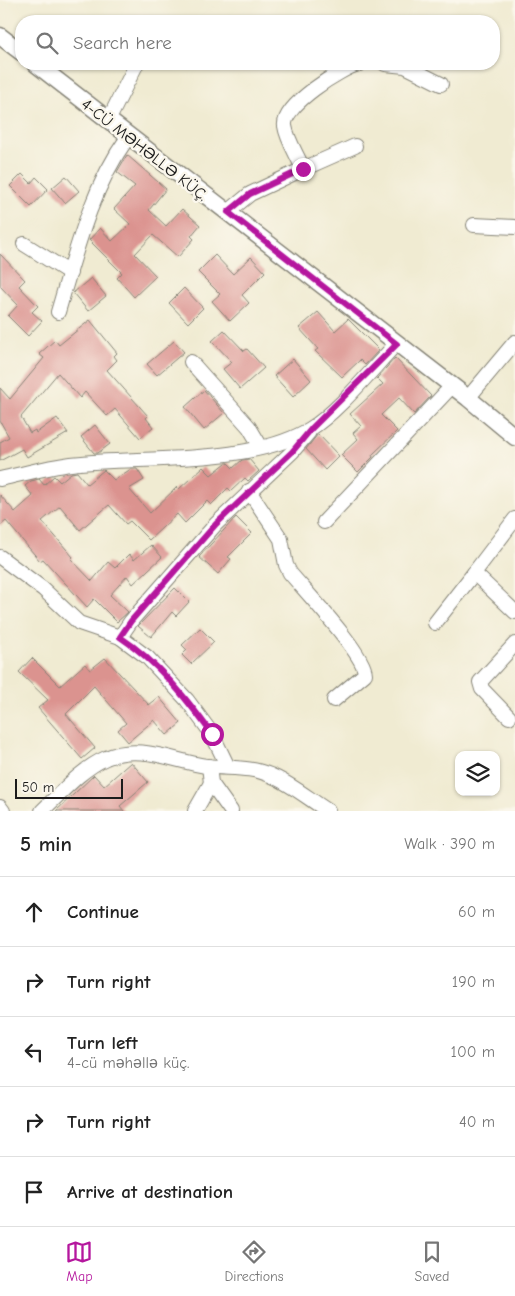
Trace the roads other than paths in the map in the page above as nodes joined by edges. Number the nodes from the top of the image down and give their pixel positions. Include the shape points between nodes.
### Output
1 (0, 36) edge
2 (15, 47) edge
3 (44, 70) edge
4 (134, 70) edge
5 (344, 70) edge
6 (413, 70) edge
7 (441, 84) dead end
8 (108, 121) junction
9 (128, 137) junction
10 (355, 146) dead end
11 (303, 169) junction
12 (228, 212) junction
13 (474, 225) dead end
14 (515, 228) edge
15 (24, 244) dead end
16 (70, 273) junction
17 (58, 312) dead end
18 (515, 342) edge
19 (397, 344) junction
20 (191, 362) dead end
21 (452, 386) junction
22 (468, 398) junction
23 (312, 428) junction
24 (515, 437) edge
25 (262, 447) junction
26 (0, 478) edge
27 (249, 490) junction
28 (515, 519) edge
29 (324, 522) dead end
30 (0, 557) edge
31 (474, 573) junction
32 (515, 612) edge
33 (435, 623) dead end
34 (120, 637) junction
35 (515, 644) edge
36 (334, 700) dead end
37 (509, 717) dead end
38 (209, 766) junction
39 (228, 767) junction
40 (211, 783) junction
41 (0, 807) edge
42 (3, 811) edge
43 (42, 811) edge
44 (195, 811) edge
45 (231, 811) edge
46 (328, 811) edge

1 - 2 street
3 - 8 street, 4-CÜ MƏHƏLLƏ KÜÇ.
4 - 8 street
5 - 11 street via 287,113 285,126
6 - 7 street
8 - 9 street, 4-CÜ MƏHƏLLƏ KÜÇ.
9 - 12 street, 4-CÜ MƏHƏLLƏ KÜÇ.
9 - 16 street via 113,158 89,209
10 - 11 street
11 - 12 street via 250,194
12 - 19 street, 4-CÜ MƏHƏLLƏ KÜÇ.
13 - 14 street
15 - 16 street
16 - 17 street
18 - 22 street
19 - 21 street, 4-CÜ MƏHƏLLƏ KÜÇ.
19 - 23 street
20 - 25 street via 249,427
21 - 22 street, 4-CÜ MƏHƏLLƏ KÜÇ.
21 - 29 street
22 - 24 street, 4-CÜ MƏHƏLLƏ KÜÇ.
23 - 25 street
23 - 27 street via 292,452
25 - 26 street via 190,457 71,464
27 - 34 street
27 - 36 street via 281,539 290,573 365,668 365,674
28 - 31 street
30 - 34 street via 44,588 79,623
31 - 32 street
31 - 33 street
34 - 39 street via 147,658 182,694 212,734
35 - 37 street via 480,682 482,689
38 - 39 street
38 - 40 street
38 - 43 street via 154,754 106,757
39 - 46 street via 271,775
40 - 44 street
40 - 45 street
41 - 42 street

